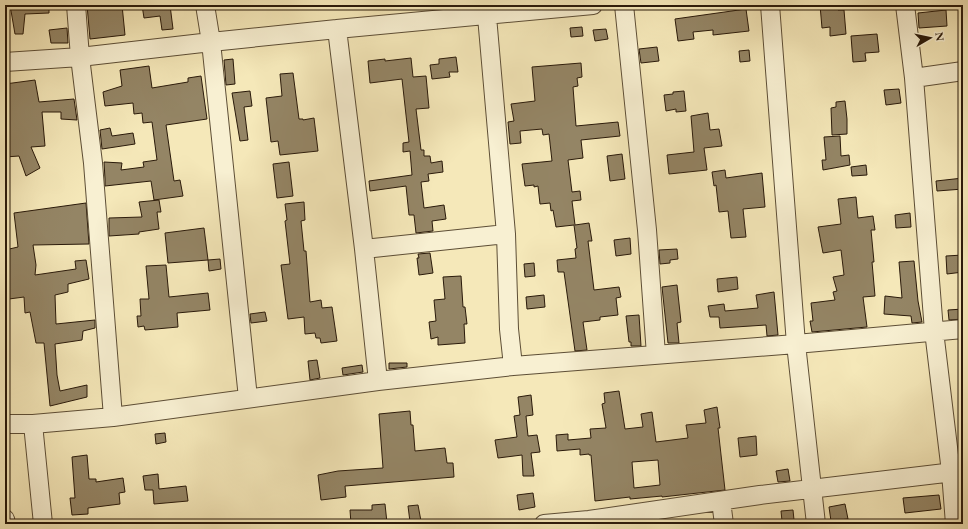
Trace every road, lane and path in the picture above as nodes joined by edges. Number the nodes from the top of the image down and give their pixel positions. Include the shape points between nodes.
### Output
1 (76, 5) edge
2 (205, 5) edge
3 (593, 5) edge
4 (624, 5) edge
5 (770, 5) edge
6 (905, 5) edge
7 (487, 10) edge
8 (337, 29) junction
9 (211, 42) junction
10 (80, 57) junction
11 (5, 62) edge
12 (963, 71) edge
13 (914, 78) junction
14 (506, 234) junction
15 (364, 249) junction
16 (963, 329) edge
17 (934, 331) junction
18 (796, 344) junction
19 (656, 355) junction
20 (513, 366) junction
21 (378, 381) junction
22 (248, 398) junction
23 (113, 417) junction
24 (5, 424) edge
25 (33, 424) junction
26 (957, 472) edge
27 (813, 489) junction
28 (721, 500) junction
29 (5, 519) edge
30 (589, 522) edge
31 (6, 524) edge
32 (43, 524) edge
33 (544, 524) edge
34 (724, 524) edge
35 (816, 524) edge
36 (955, 524) edge

1 - 10 street
2 - 9 street
3 - 7 street
4 - 19 street via 647,230
5 - 18 street
6 - 13 street
7 - 8 street
7 - 14 street
8 - 9 street
8 - 15 street
9 - 10 street
9 - 22 street
10 - 11 street
10 - 23 street via 93,163
12 - 13 street
13 - 17 street
14 - 15 street
14 - 20 street via 509,329
15 - 21 street
16 - 17 street
17 - 18 street
17 - 26 street
18 - 19 street
18 - 27 street
19 - 20 street
20 - 21 street
21 - 22 street
22 - 23 street
23 - 25 street
24 - 25 street
25 - 32 street
26 - 27 street
26 - 36 street
27 - 28 street
27 - 35 street
28 - 30 street
28 - 34 street
29 - 31 street
30 - 33 street

